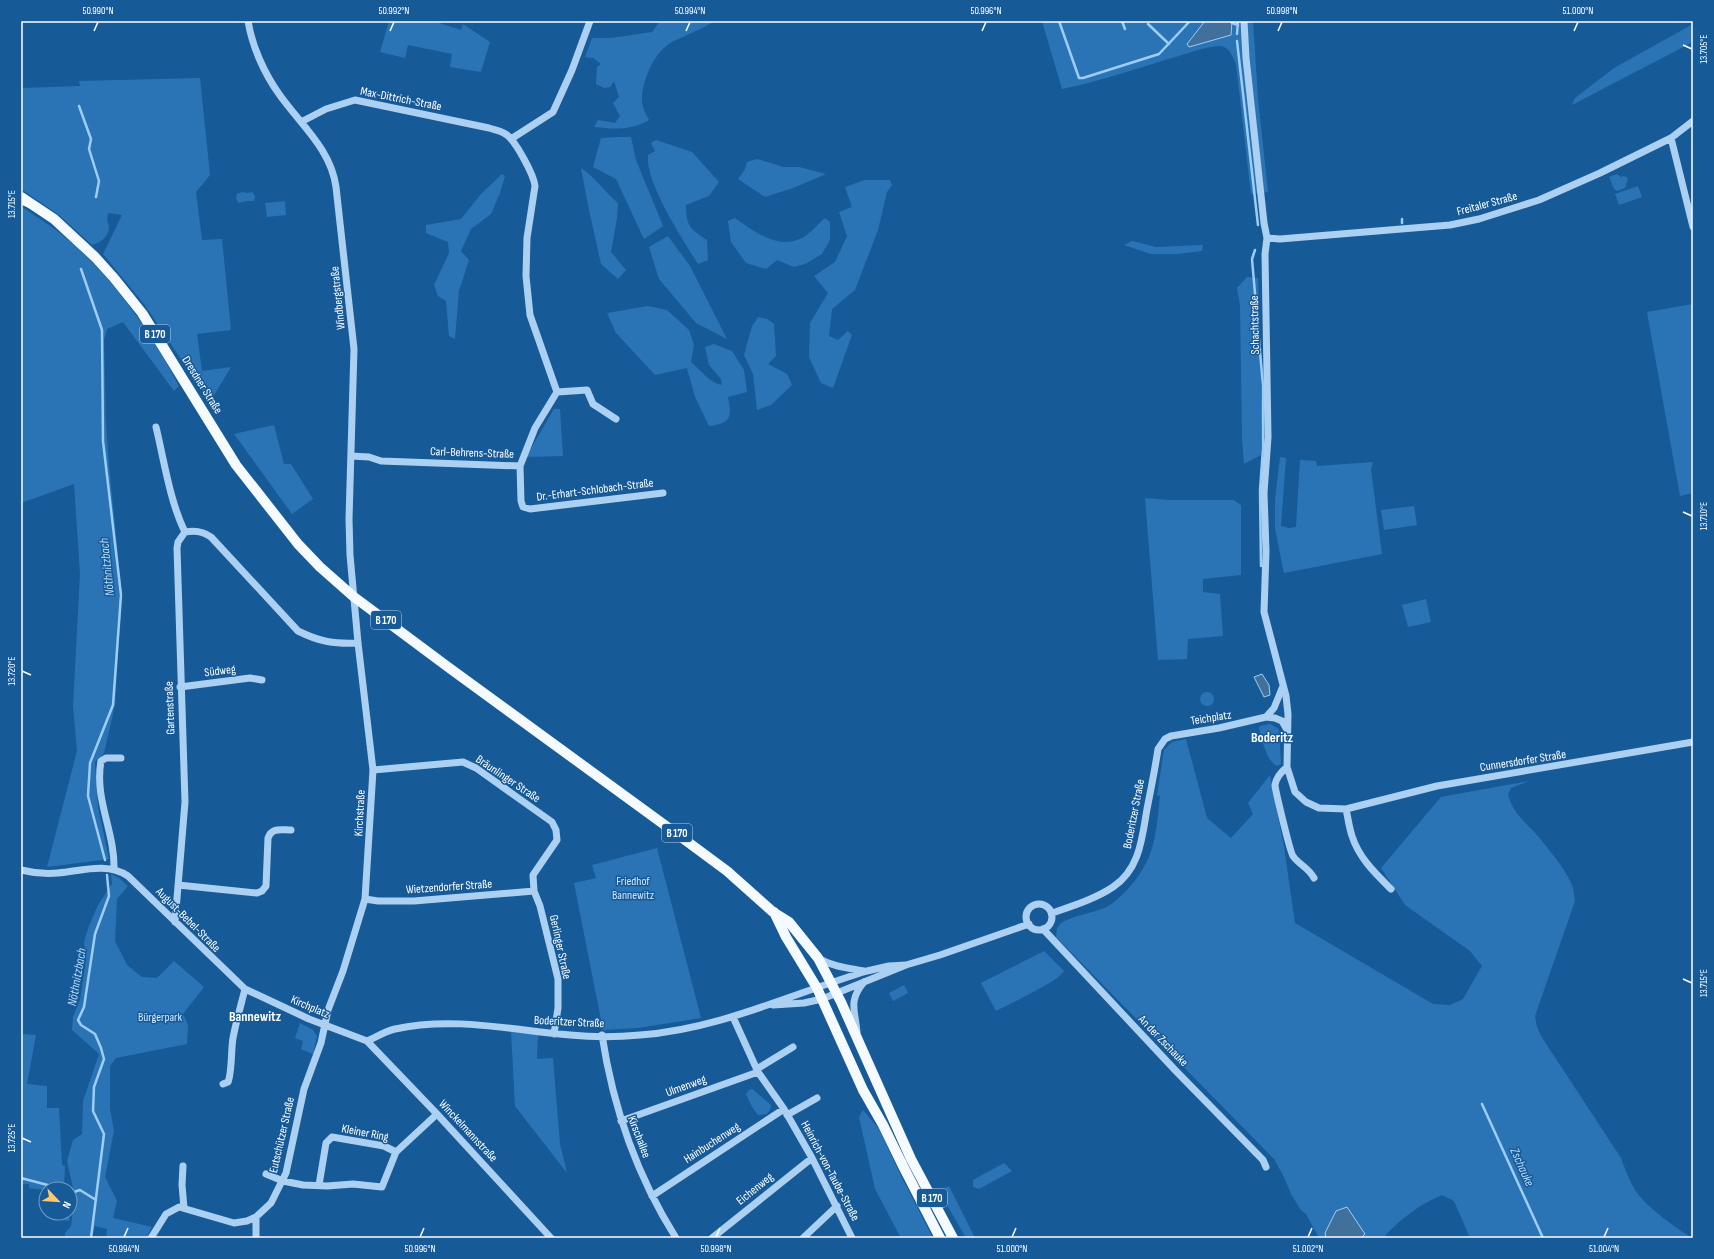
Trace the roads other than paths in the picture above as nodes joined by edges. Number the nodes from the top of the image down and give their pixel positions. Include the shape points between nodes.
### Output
1 (248, 21) edge
2 (590, 21) edge
3 (1244, 21) edge
4 (1693, 121) edge
5 (301, 122) junction
6 (1671, 138) junction
7 (511, 139) junction
8 (21, 197) edge
9 (1693, 227) edge
10 (1267, 238) junction
11 (557, 392) junction
12 (616, 419) dead end
13 (156, 427) dead end
14 (351, 456) junction
15 (520, 466) junction
16 (663, 492) dead end
17 (185, 532) junction
18 (354, 596) junction
19 (358, 643) junction
20 (262, 680) dead end
21 (1283, 686) junction
22 (180, 687) junction
23 (1266, 716) junction
24 (1286, 728) junction
25 (1693, 742) edge
26 (1161, 743) joint
27 (121, 758) dead end
28 (1287, 767) junction
29 (373, 770) junction
30 (1346, 808) junction
31 (290, 830) dead end
32 (114, 869) junction
33 (21, 870) edge
34 (1314, 878) dead end
35 (178, 885) junction
36 (1391, 889) dead end
37 (534, 891) junction
38 (365, 899) junction
39 (774, 912) junction
40 (1052, 913) junction
41 (175, 922) junction
42 (1029, 924) junction
43 (1043, 929) junction
44 (818, 958) junction
45 (906, 965) junction
46 (867, 971) junction
47 (866, 981) junction
48 (831, 983) junction
49 (817, 988) junction
50 (245, 989) junction
51 (836, 992) junction
52 (822, 999) junction
53 (768, 1006) junction
54 (733, 1017) junction
55 (326, 1026) junction
56 (554, 1034) junction
57 (602, 1035) junction
58 (857, 1038) junction
59 (367, 1041) junction
60 (793, 1047) dead end
61 (757, 1070) junction
62 (223, 1084) dead end
63 (817, 1098) dead end
64 (786, 1112) junction
65 (437, 1114) junction
66 (621, 1120) junction
67 (396, 1152) junction
68 (812, 1158) junction
69 (183, 1166) dead end
70 (1266, 1167) dead end
71 (266, 1174) dead end
72 (283, 1181) junction
73 (319, 1185) junction
74 (652, 1196) junction
75 (838, 1206) junction
76 (184, 1208) junction
77 (256, 1217) junction
78 (152, 1238) edge
79 (256, 1238) edge
80 (551, 1238) edge
81 (676, 1238) edge
82 (712, 1238) edge
83 (803, 1238) edge
84 (852, 1238) edge
85 (940, 1238) edge
86 (953, 1238) edge

1 - 5 street, Windbergstraße via 265,71 278,93
2 - 7 street via 553,112
3 - 10 street, Schachtstraße
4 - 6 street, Freitaler Straße
5 - 7 street, Max-Dittrich-Straße via 326,109 355,100 500,131
5 - 14 street, Windbergstraße via 321,147 334,175 354,349
6 - 9 street
6 - 10 street, Freitaler Straße via 1568,188 1479,219 1450,225 1377,232
7 - 11 street via 534,177 526,276 530,314
8 - 18 main road, Dresdner Straße / B 170 via 54,219 114,278 142,313 236,465 298,544
10 - 21 street, Schachtstraße via 1265,254 1268,437 1264,493 1264,612
11 - 12 street via 587,390 594,404
11 - 15 street, Carl-Behrens-Straße via 535,428
13 - 17 street via 180,522
14 - 15 street, Carl-Behrens-Straße via 381,461
14 - 18 street, Windbergstraße via 348,519
15 - 16 street, Dr.-Erhart-Schlobach-Straße via 521,501 523,506 530,509
17 - 19 street via 200,531 211,537 298,631 323,642
17 - 22 street, Gartenstraße via 177,548
18 - 19 street, Kirchstraße
18 - 39 main road, B 170 via 696,848
19 - 29 street, Kirchstraße
20 - 22 street, Südweg via 250,678
21 - 23 street via 1274,708
21 - 24 street via 1287,706
22 - 35 street, Gartenstraße via 185,802
23 - 24 street via 1282,721
23 - 26 street, Teichplatz via 1219,728 1171,736
24 - 28 street
25 - 30 street, Cunnersdorfer Straße via 1437,786
26 - 40 street, Boderitzer Straße via 1143,836 1136,859 1128,873 1102,893
27 - 32 street via 106,758 101,761 99,770 101,800 112,840
28 - 30 street via 1295,792 1306,802 1319,808
28 - 34 street via 1279,774 1275,786 1292,855
29 - 37 street, Bräunlinger Straße via 462,762 476,768 552,822 557,840 533,875
29 - 38 street, Kirchstraße
30 - 36 street via 1352,837 1358,850 1368,865
31 - 35 street via 270,832 266,886 262,891 257,893
32 - 33 street, August-Bebel-Straße via 91,867 58,873 32,873
32 - 41 street, August-Bebel-Straße via 128,876
35 - 41 street, Gartenstraße
37 - 38 street, Wietzendorfer Straße via 414,901
37 - 56 street, Gerlinger Straße via 558,979 558,1008
38 - 55 street, Kirchstraße via 343,972 328,1010
39 - 44 main road, B 170 via 789,922
39 - 49 main road, B 170
40 - 42 street via 1042,904 1032,906 1027,914
40 - 43 street via 1051,923
41 - 50 street, August-Bebel-Straße
42 - 43 street via 1038,930
42 - 45 street, Boderitzer Straße
43 - 70 street, An der Zschauke via 1263,1160
44 - 46 street, Boderitzer Straße via 828,964
44 - 48 main road, B 170
45 - 46 street, Boderitzer Straße
45 - 47 street, Boderitzer Straße
46 - 48 street, Boderitzer Straße
47 - 51 street, Boderitzer Straße
47 - 58 street via 857,991 853,1003
48 - 49 street, Boderitzer Straße
48 - 51 main road, B 170
49 - 52 main road, B 170
49 - 53 street, Boderitzer Straße via 780,999
50 - 55 street, Kirchplatz
50 - 62 street via 233,1037 230,1077 228,1082
51 - 52 street, Boderitzer Straße
51 - 58 main road, B 170
52 - 53 street, Boderitzer Straße
52 - 85 main road, B 170 via 863,1090
53 - 54 street, Boderitzer Straße
54 - 57 street, Boderitzer Straße via 675,1031 640,1035
54 - 61 street, Heinrich-von-Taube-Straße
55 - 59 street, Kirchplatz
55 - 72 street, Eutschützer Straße via 304,1089
56 - 57 street, Boderitzer Straße
56 - 59 street, Boderitzer Straße via 492,1026 431,1024 395,1029
57 - 66 street, Kirschallee via 611,1087
58 - 86 main road, B 170 via 911,1159
59 - 65 street, Winckelmannstraße
60 - 61 street
61 - 64 street, Heinrich-von-Taube-Straße
61 - 66 street, Ulmenweg
63 - 64 street, Heinrich-von-Taube-Straße
64 - 68 street, Heinrich-von-Taube-Straße
64 - 74 street, Hainbuchenweg
65 - 67 street, Kleiner Ring
65 - 80 street, Winckelmannstraße
66 - 74 street, Kirschallee
67 - 73 street, Kleiner Ring via 382,1187 353,1184
67 - 73 street, Kleiner Ring via 384,1146 332,1137 326,1143
68 - 75 street, Heinrich-von-Taube-Straße
68 - 82 street, Eichenweg
69 - 76 street
71 - 72 street, Kleiner Ring
72 - 73 street, Kleiner Ring
72 - 77 street, Eutschützer Straße via 271,1203
74 - 81 street, Kirschallee
75 - 83 street
75 - 84 street, Heinrich-von-Taube-Straße
76 - 77 street, Eutschützer Straße via 234,1223
76 - 78 street via 174,1209 166,1214
77 - 79 street

